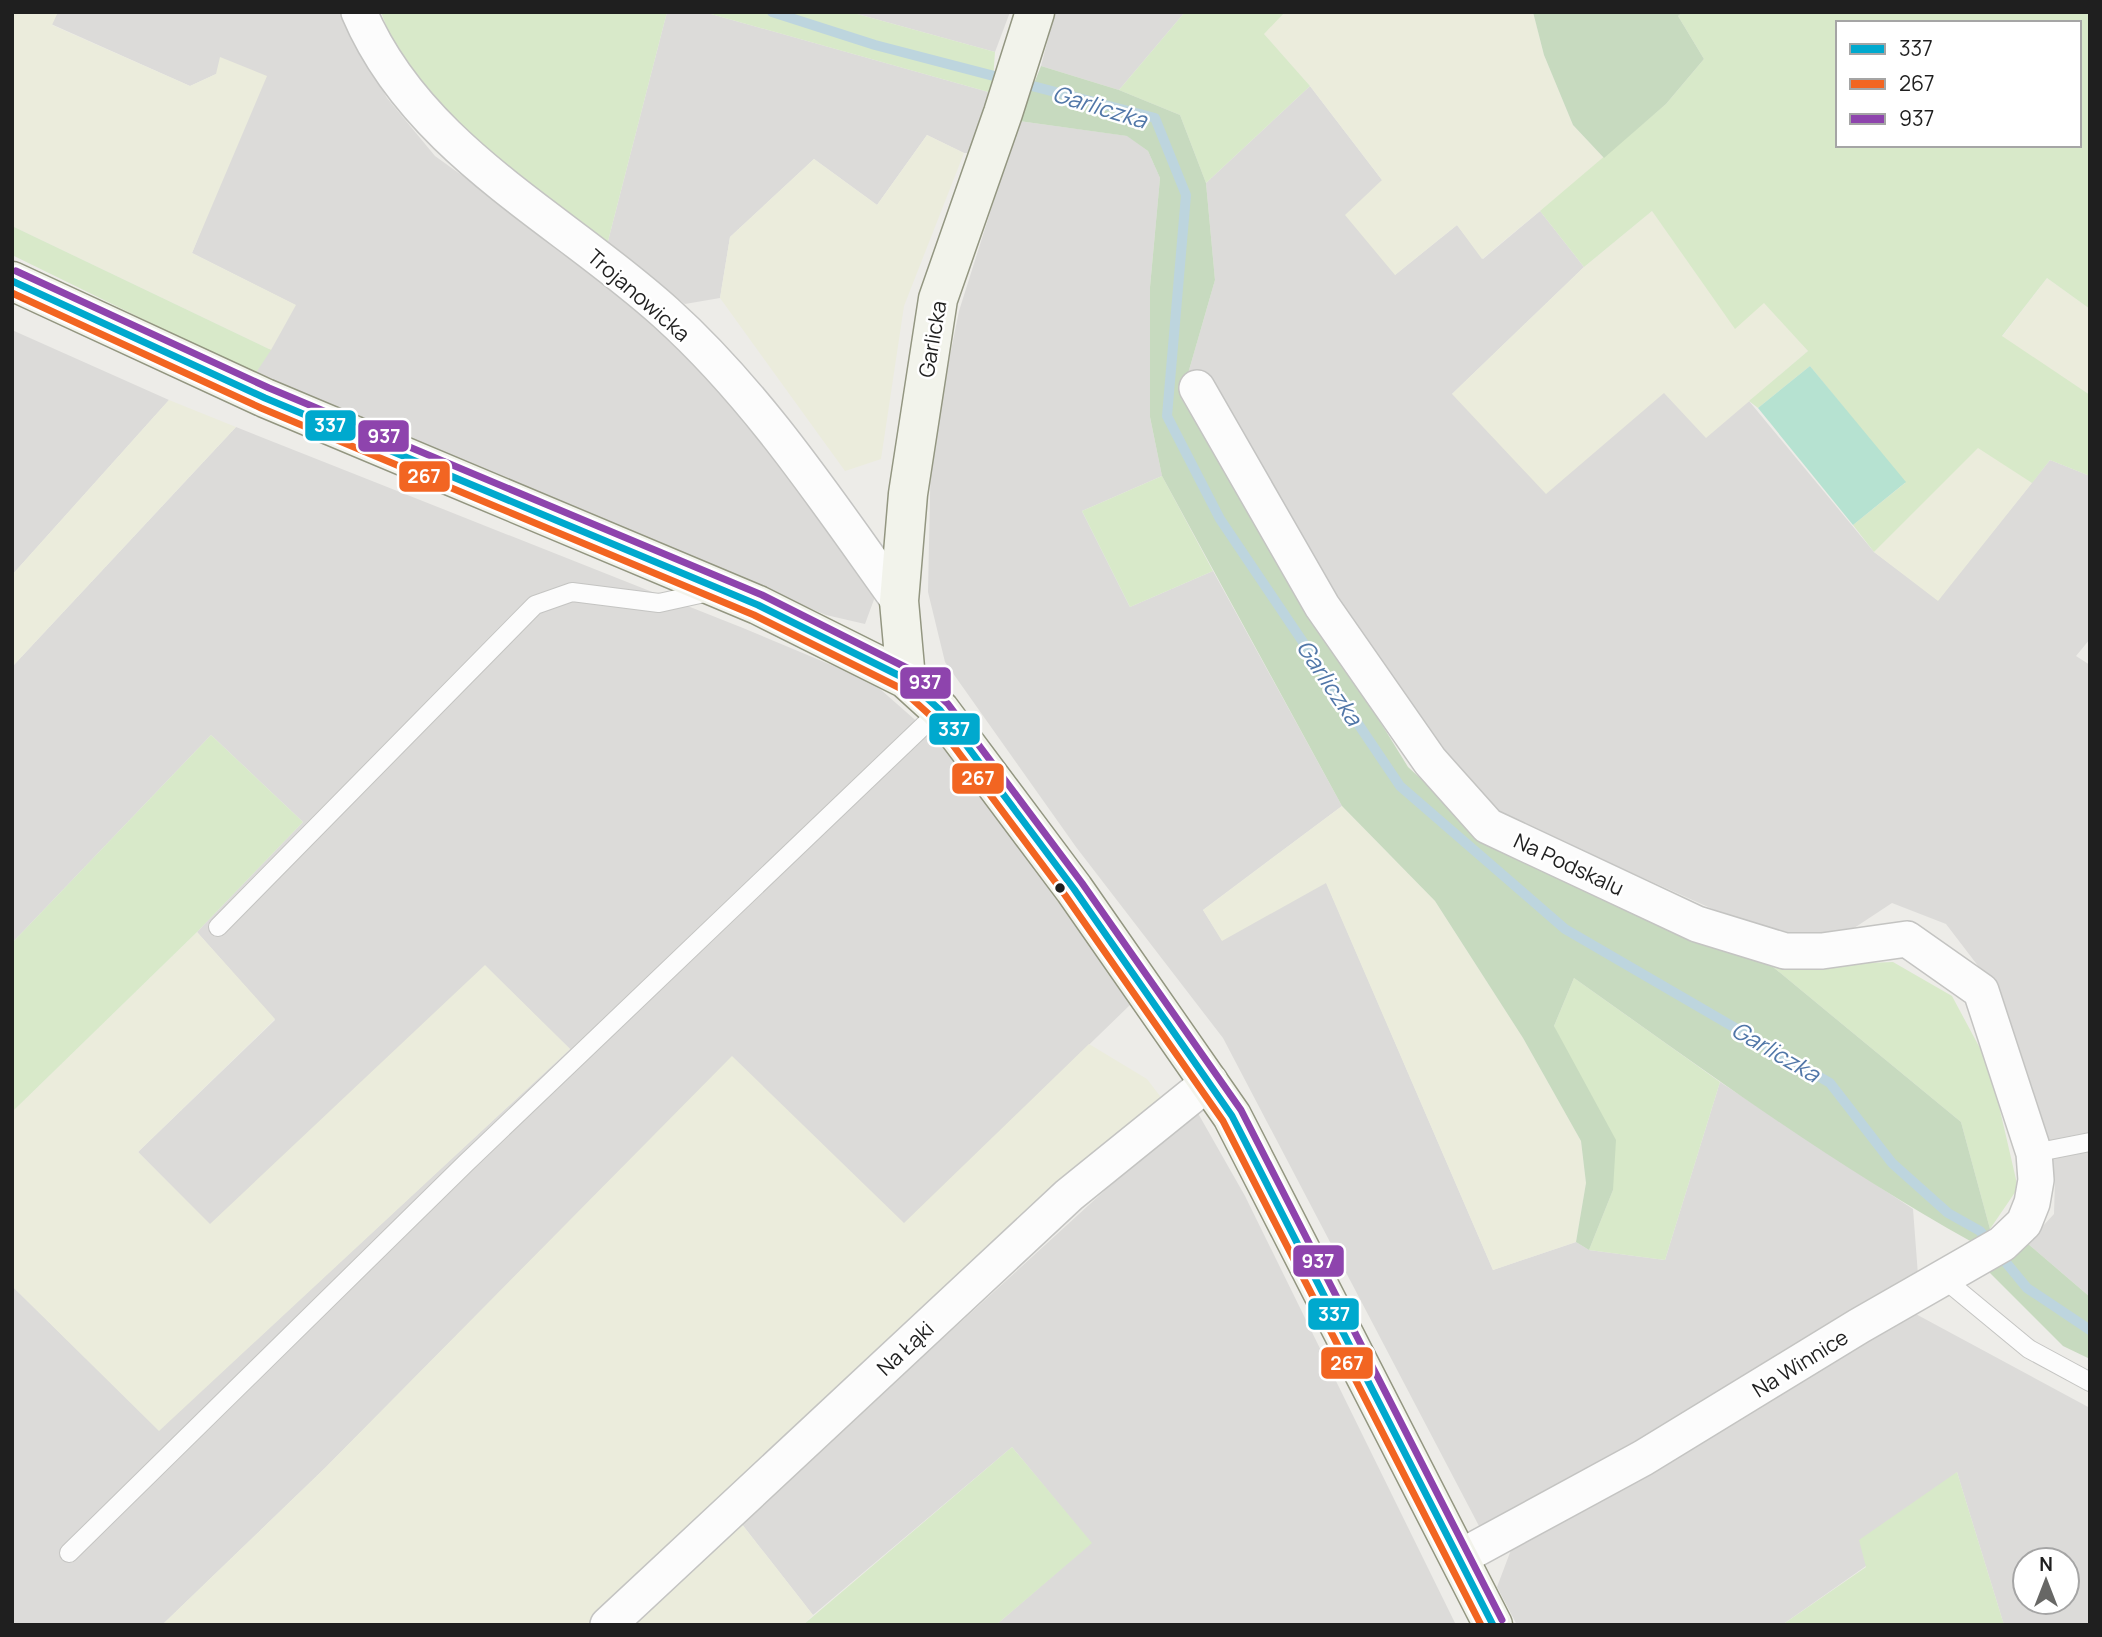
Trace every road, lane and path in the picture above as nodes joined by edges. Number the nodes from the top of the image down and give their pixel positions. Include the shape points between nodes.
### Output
1 (359, 12) edge
2 (1031, 22) edge
3 (12, 281) edge
4 (1197, 388) dead end
5 (719, 589) junction
6 (899, 601) junction
7 (906, 680) junction
8 (940, 710) junction
9 (218, 928) dead end
10 (1210, 1080) junction
11 (2090, 1142) edge
12 (2034, 1153) junction
13 (1943, 1278) junction
14 (2090, 1382) edge
15 (69, 1553) dead end
16 (1459, 1558) junction
17 (608, 1625) edge
18 (1493, 1625) edge

1 - 6 street, Trojanowicka via 406,95 447,138 666,313 735,383
2 - 6 main road, Garlicka via 938,299 908,494
3 - 5 main road via 265,398
4 - 12 street, Na Podskalu via 1322,606 1430,761 1488,826 1697,924 1785,951 1822,951 1907,939 1981,991
5 - 7 main road
5 - 9 lane via 659,603 572,592 535,605
6 - 7 main road, Garlicka
7 - 8 main road
8 - 10 main road
8 - 15 lane
10 - 16 main road via 1252,1150
10 - 17 street, Na Łąki via 1069,1195
11 - 12 lane
12 - 13 street, Na Winnice via 2036,1180 2024,1223 1993,1250
13 - 14 lane via 2029,1349
13 - 16 street, Na Winnice via 1643,1458
16 - 18 main road

